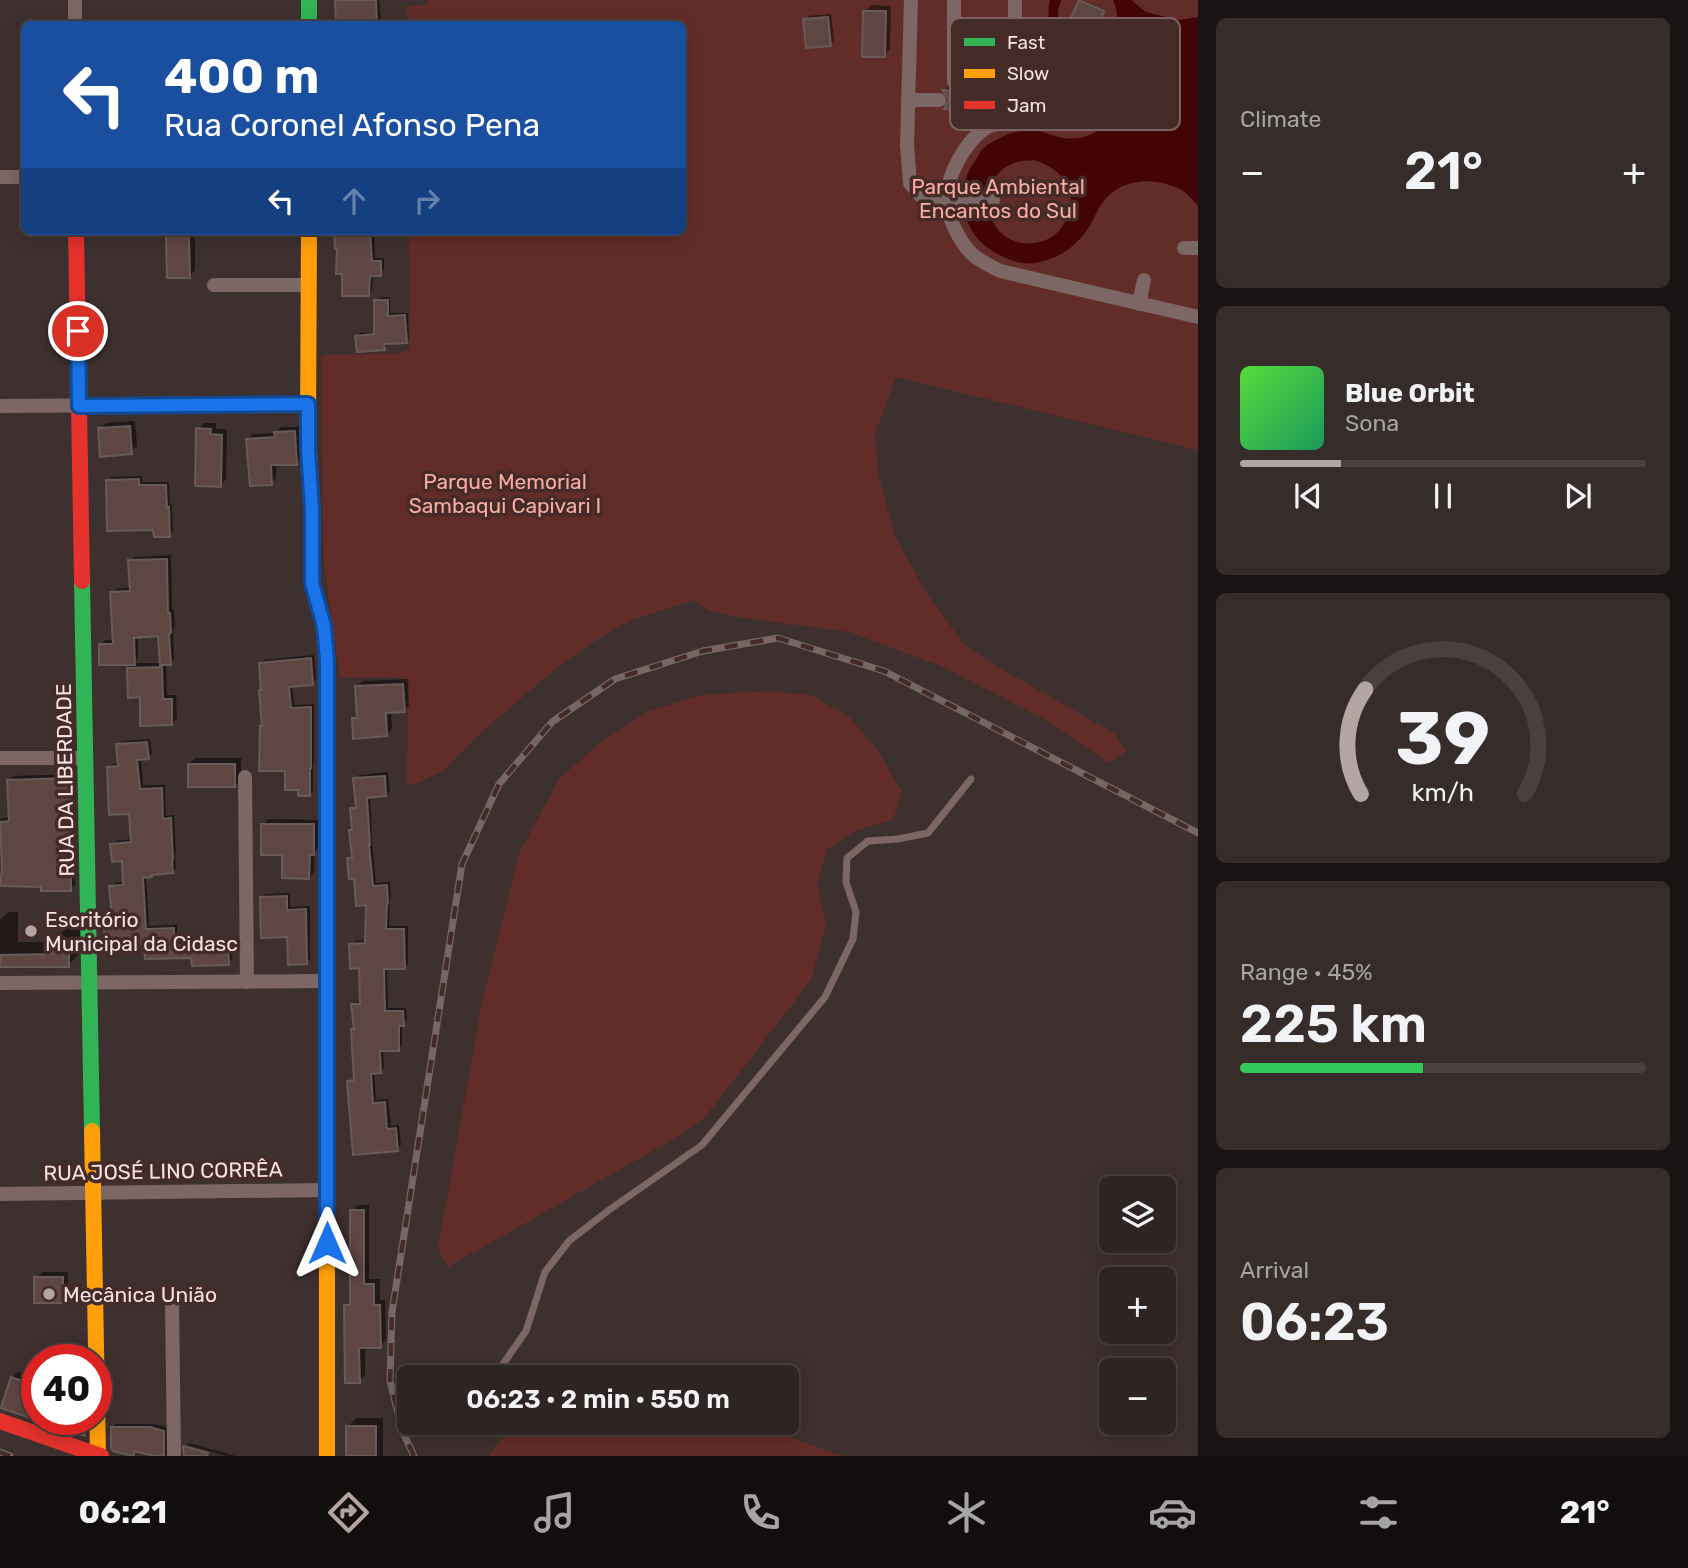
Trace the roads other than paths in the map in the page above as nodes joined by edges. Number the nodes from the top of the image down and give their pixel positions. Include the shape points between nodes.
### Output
1 (75, 0) edge
2 (310, 0) edge
3 (911, 0) edge
4 (954, 0) edge
5 (1015, 0) edge
6 (954, 18) edge
7 (1015, 18) edge
8 (75, 21) edge
9 (309, 21) edge
10 (908, 100) junction
11 (939, 100) dead end
12 (984, 130) edge
13 (0, 177) edge
14 (21, 177) edge
15 (952, 200) junction
16 (993, 201) dead end
17 (76, 235) edge
18 (309, 235) edge
19 (1144, 280) dead end
20 (214, 285) dead end
21 (308, 285) junction
22 (1139, 304) junction
23 (1198, 317) edge
24 (308, 404) junction
25 (0, 406) edge
26 (79, 406) junction
27 (0, 758) edge
28 (86, 758) junction
29 (245, 777) dead end
30 (971, 779) dead end
31 (328, 981) junction
32 (89, 982) junction
33 (247, 982) junction
34 (0, 983) edge
35 (327, 1190) junction
36 (93, 1193) junction
37 (0, 1194) edge
38 (172, 1300) dead end
39 (502, 1365) edge
40 (0, 1421) edge
41 (100, 1456) edge
42 (174, 1456) edge
43 (327, 1456) edge

1 - 8 street
2 - 9 street
3 - 10 street
4 - 6 street
5 - 7 street
10 - 11 street
10 - 15 street via 910,183 920,195
12 - 15 street via 957,162 950,182
13 - 14 street
15 - 16 street
15 - 22 street via 950,217 961,239 973,255 1000,271
17 - 26 street, RUA DA LIBERDADE
18 - 21 street
19 - 22 street
20 - 21 street
21 - 24 street
22 - 23 street
24 - 26 street
24 - 31 street via 312,583 324,626 327,660
25 - 26 street
26 - 28 street, RUA DA LIBERDADE
27 - 28 street
28 - 32 street, RUA DA LIBERDADE
29 - 33 street
30 - 39 lane via 928,833 868,841 847,858 846,882 856,912 853,939 825,998 702,1145 569,1241 545,1272 526,1331
31 - 33 street
31 - 35 street
32 - 33 street
32 - 34 street
32 - 36 street, RUA DA LIBERDADE
35 - 36 street, RUA JOSÉ LINO CORRÊA
35 - 43 street
36 - 37 street, RUA JOSÉ LINO CORRÊA
36 - 41 street, RUA DA LIBERDADE
38 - 42 street
40 - 41 street

